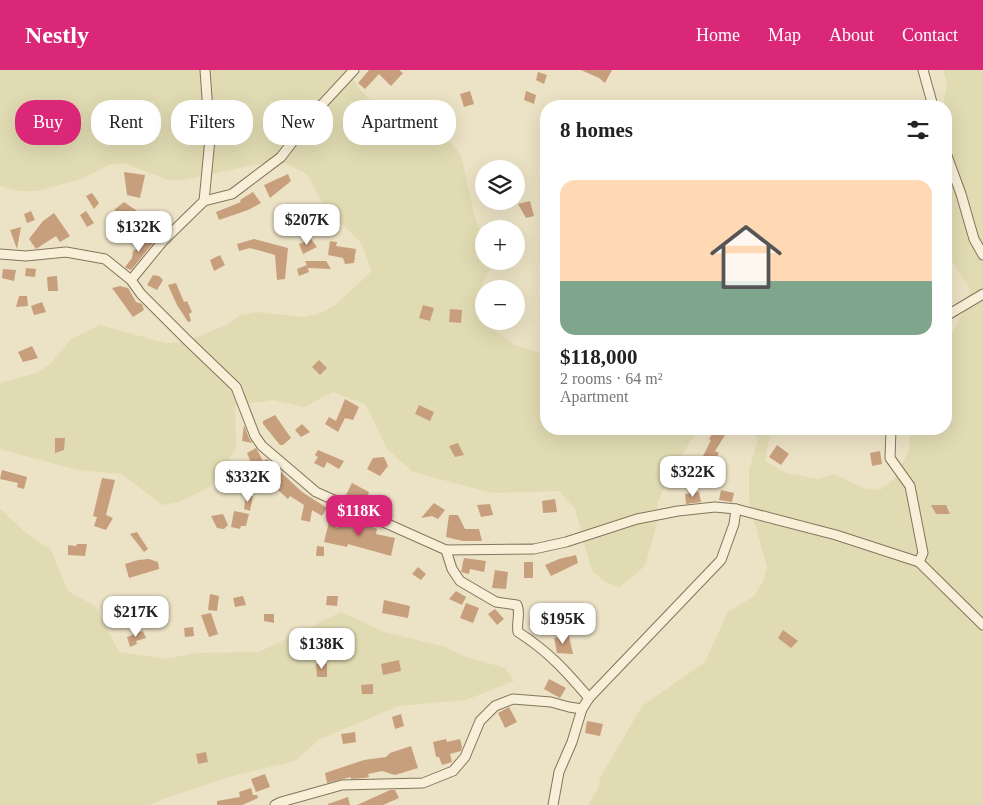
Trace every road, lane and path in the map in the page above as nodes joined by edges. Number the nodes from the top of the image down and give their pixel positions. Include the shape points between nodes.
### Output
1 (205, 70) edge
2 (354, 70) edge
3 (924, 70) edge
4 (932, 100) edge
5 (952, 168) edge
6 (204, 201) junction
7 (0, 254) edge
8 (983, 255) edge
9 (131, 280) junction
10 (983, 294) edge
11 (952, 312) edge
12 (891, 435) edge
13 (736, 509) junction
14 (446, 550) junction
15 (919, 562) junction
16 (983, 625) edge
17 (589, 698) junction
18 (582, 709) junction
19 (275, 805) edge
20 (553, 805) edge

1 - 6 street via 210,139
2 - 6 street via 316,111 281,157 232,194
3 - 4 street
5 - 8 street via 974,239
6 - 9 street via 163,241
7 - 9 street via 26,256 66,252 99,257
9 - 14 street via 186,340 236,387 262,446 316,492
10 - 11 street
12 - 15 street via 890,458 910,486 923,553
13 - 14 street via 715,507 637,519 534,549
13 - 15 street via 836,535
13 - 17 street via 721,560
14 - 17 street via 460,581 496,602 517,605 520,611 518,632 542,648
15 - 16 street
17 - 18 street
18 - 19 street via 513,699 495,706 480,721 465,756 453,771 423,783 342,785
18 - 20 street via 559,772

